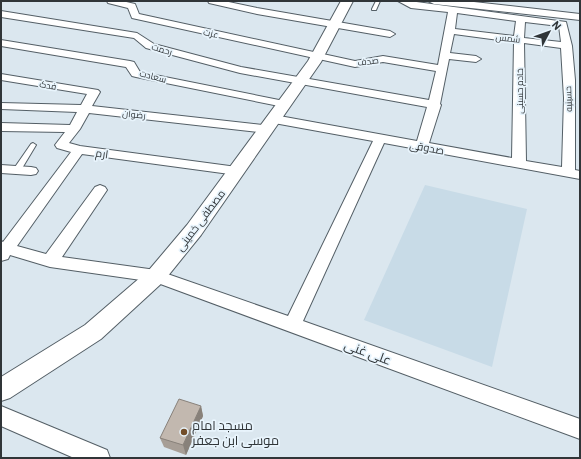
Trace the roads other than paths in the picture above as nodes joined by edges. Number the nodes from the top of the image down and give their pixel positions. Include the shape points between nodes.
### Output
1 (111, 1) edge
2 (212, 1) edge
3 (347, 1) edge
4 (378, 1) edge
5 (402, 1) edge
6 (434, 1) edge
7 (266, 4) dead end
8 (374, 9) dead end
9 (453, 10) junction
10 (257, 11) junction
11 (1, 14) edge
12 (580, 17) edge
13 (521, 19) junction
14 (335, 25) junction
15 (450, 31) junction
16 (390, 34) dead end
17 (519, 40) junction
18 (1, 43) edge
19 (567, 46) junction
20 (317, 56) junction
21 (446, 56) junction
22 (476, 59) dead end
23 (443, 70) junction
24 (1, 77) edge
25 (301, 80) junction
26 (284, 104) junction
27 (435, 105) junction
28 (1, 106) edge
29 (84, 109) junction
30 (270, 124) junction
31 (1, 127) edge
32 (74, 129) junction
33 (380, 139) junction
34 (33, 145) dead end
35 (422, 146) junction
36 (79, 150) junction
37 (519, 164) junction
38 (1, 169) edge
39 (16, 170) junction
40 (31, 171) dead end
41 (237, 171) junction
42 (574, 174) edge
43 (100, 190) dead end
44 (3, 251) edge
45 (50, 261) junction
46 (156, 276) junction
47 (292, 325) junction
48 (1, 390) edge
49 (1, 416) edge
50 (580, 429) edge
51 (99, 458) edge

1 - 20 street, عزت via 132,6 135,16
2 - 10 street
3 - 14 street, مصطفی خمینی
4 - 8 lane
5 - 9 street via 411,5
6 - 12 street
7 - 10 street
9 - 13 street
9 - 15 street
10 - 14 street
11 - 25 street, رحمت via 137,36 150,46 217,64
13 - 17 street, خادم حسینی
13 - 19 street, حسینیه via 563,24
14 - 16 street
14 - 20 street, مصطفی خمینی
15 - 17 street, شمس
15 - 21 street
17 - 19 street, شمس
17 - 37 street, خادم حسینی
18 - 26 street, سعادت via 130,64 136,74
19 - 42 street, حسینیه
20 - 23 street, صدف via 355,64 384,59
20 - 25 street, مصطفی خمینی
21 - 22 street
21 - 23 street
23 - 27 street
24 - 29 street, فدک via 94,92
25 - 26 street, مصطفی خمینی
25 - 27 street, رحمت
26 - 30 street, مصطفی خمینی
27 - 35 street
28 - 29 street, رضوان
29 - 30 street, رضوان
29 - 32 street
30 - 33 street, صدوقی
30 - 41 street, مصطفی خمینی
31 - 32 street
32 - 36 street, ارم via 61,145
33 - 35 street, صدوقی
33 - 47 street
34 - 39 lane
35 - 37 street, صدوقی
36 - 41 street, ارم
36 - 44 street
37 - 42 street, صدوقی
38 - 39 street
39 - 40 street
41 - 46 street, مصطفی خمینی
43 - 45 street
44 - 45 street, علی غنی
45 - 46 street, علی غنی
46 - 47 street, علی غنی
46 - 48 street, مصطفی خمینی via 93,332
47 - 50 street, علی غنی
49 - 51 street

